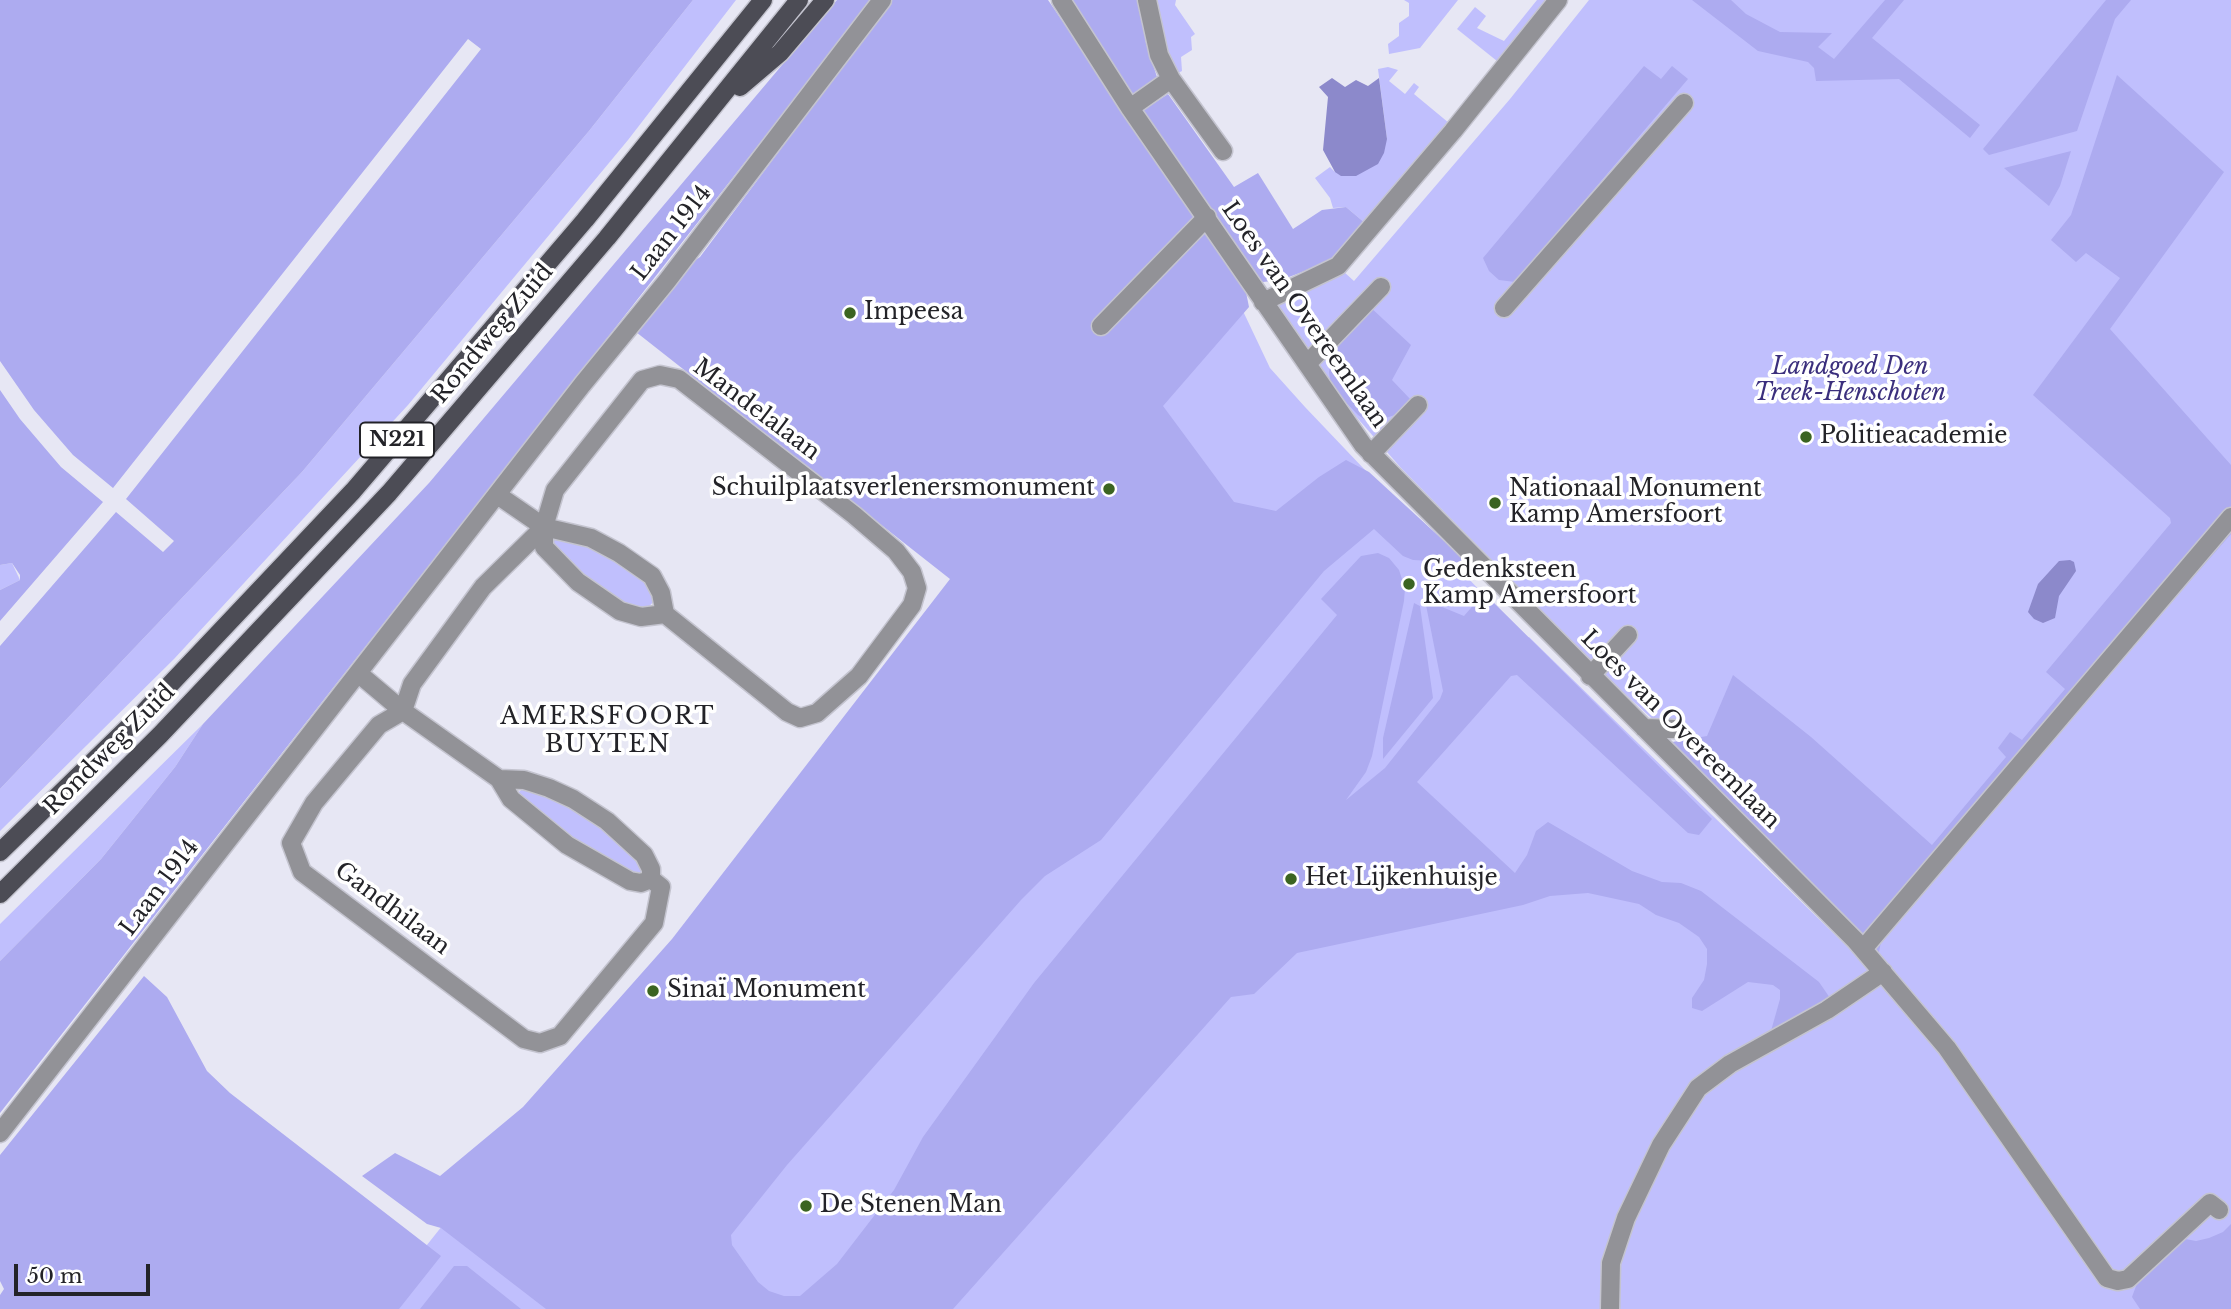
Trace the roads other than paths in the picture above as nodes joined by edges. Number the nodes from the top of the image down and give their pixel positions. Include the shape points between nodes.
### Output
1 (763, 0) edge
2 (799, 0) edge
3 (825, 0) edge
4 (883, 0) edge
5 (1061, 0) edge
6 (1147, 0) edge
7 (1558, 0) edge
8 (1171, 79) junction
9 (1684, 103) dead end
10 (1130, 108) junction
11 (710, 111) junction
12 (1223, 151) dead end
13 (1206, 217) junction
14 (1381, 287) dead end
15 (1263, 302) junction
16 (1504, 308) dead end
17 (1101, 326) dead end
18 (1307, 363) junction
19 (1418, 405) dead end
20 (1371, 454) junction
21 (499, 496) junction
22 (2231, 517) edge
23 (544, 527) junction
24 (664, 614) junction
25 (1628, 635) dead end
26 (358, 673) junction
27 (1590, 676) junction
28 (403, 711) junction
29 (1644, 728) junction
30 (1674, 729) dead end
31 (499, 779) junction
32 (0, 852) edge
33 (651, 879) junction
34 (0, 894) edge
35 (1863, 949) junction
36 (1882, 972) junction
37 (0, 1132) edge
38 (2219, 1210) dead end
39 (1610, 1309) edge

1 - 32 main road, Rondweg Zuid / N221 via 585,220 353,491 153,702
2 - 11 main road, Rondweg Zuid / N221
3 - 11 main road, N221 via 780,53
4 - 21 street, Laan 1914
5 - 10 street, Loes van Overeemlaan
6 - 8 street via 1159,55
7 - 15 street via 1338,266
8 - 10 street
8 - 12 street
9 - 16 street
10 - 13 street, Loes van Overeemlaan
11 - 34 main road, Rondweg Zuid / N221 via 389,493 160,736
13 - 15 street, Loes van Overeemlaan
13 - 17 street
14 - 18 street
15 - 18 street, Loes van Overeemlaan
18 - 20 street, Loes van Overeemlaan
19 - 20 street
20 - 27 street, Loes van Overeemlaan
21 - 23 street
21 - 26 street, Laan 1914
22 - 35 street
23 - 24 street via 591,538 652,576
23 - 24 street via 544,547 602,600 640,617
23 - 24 street, Mandelalaan via 555,490 642,380 660,375 679,379 854,515 896,551 912,572 917,588 912,606 859,676 817,713 800,718
23 - 28 street via 483,587 412,684
25 - 27 street
26 - 28 street
26 - 37 street, Laan 1914
27 - 29 street, Loes van Overeemlaan
28 - 31 street, Gandhilaan
28 - 33 street, Gandhilaan via 379,725 314,803 291,843 302,872 524,1039 540,1044 560,1036 654,923 661,887
29 - 30 street
29 - 35 street, Loes van Overeemlaan
31 - 33 street, Gandhilaan via 511,799 567,845 630,881
31 - 33 street, Gandhilaan via 549,788 607,821 644,855
35 - 36 street, Loes van Overeemlaan
36 - 38 street, Loes van Overeemlaan via 1947,1048 2107,1278 2128,1279 2210,1203
36 - 39 street via 1698,1088 1661,1145 1626,1218 1611,1263

